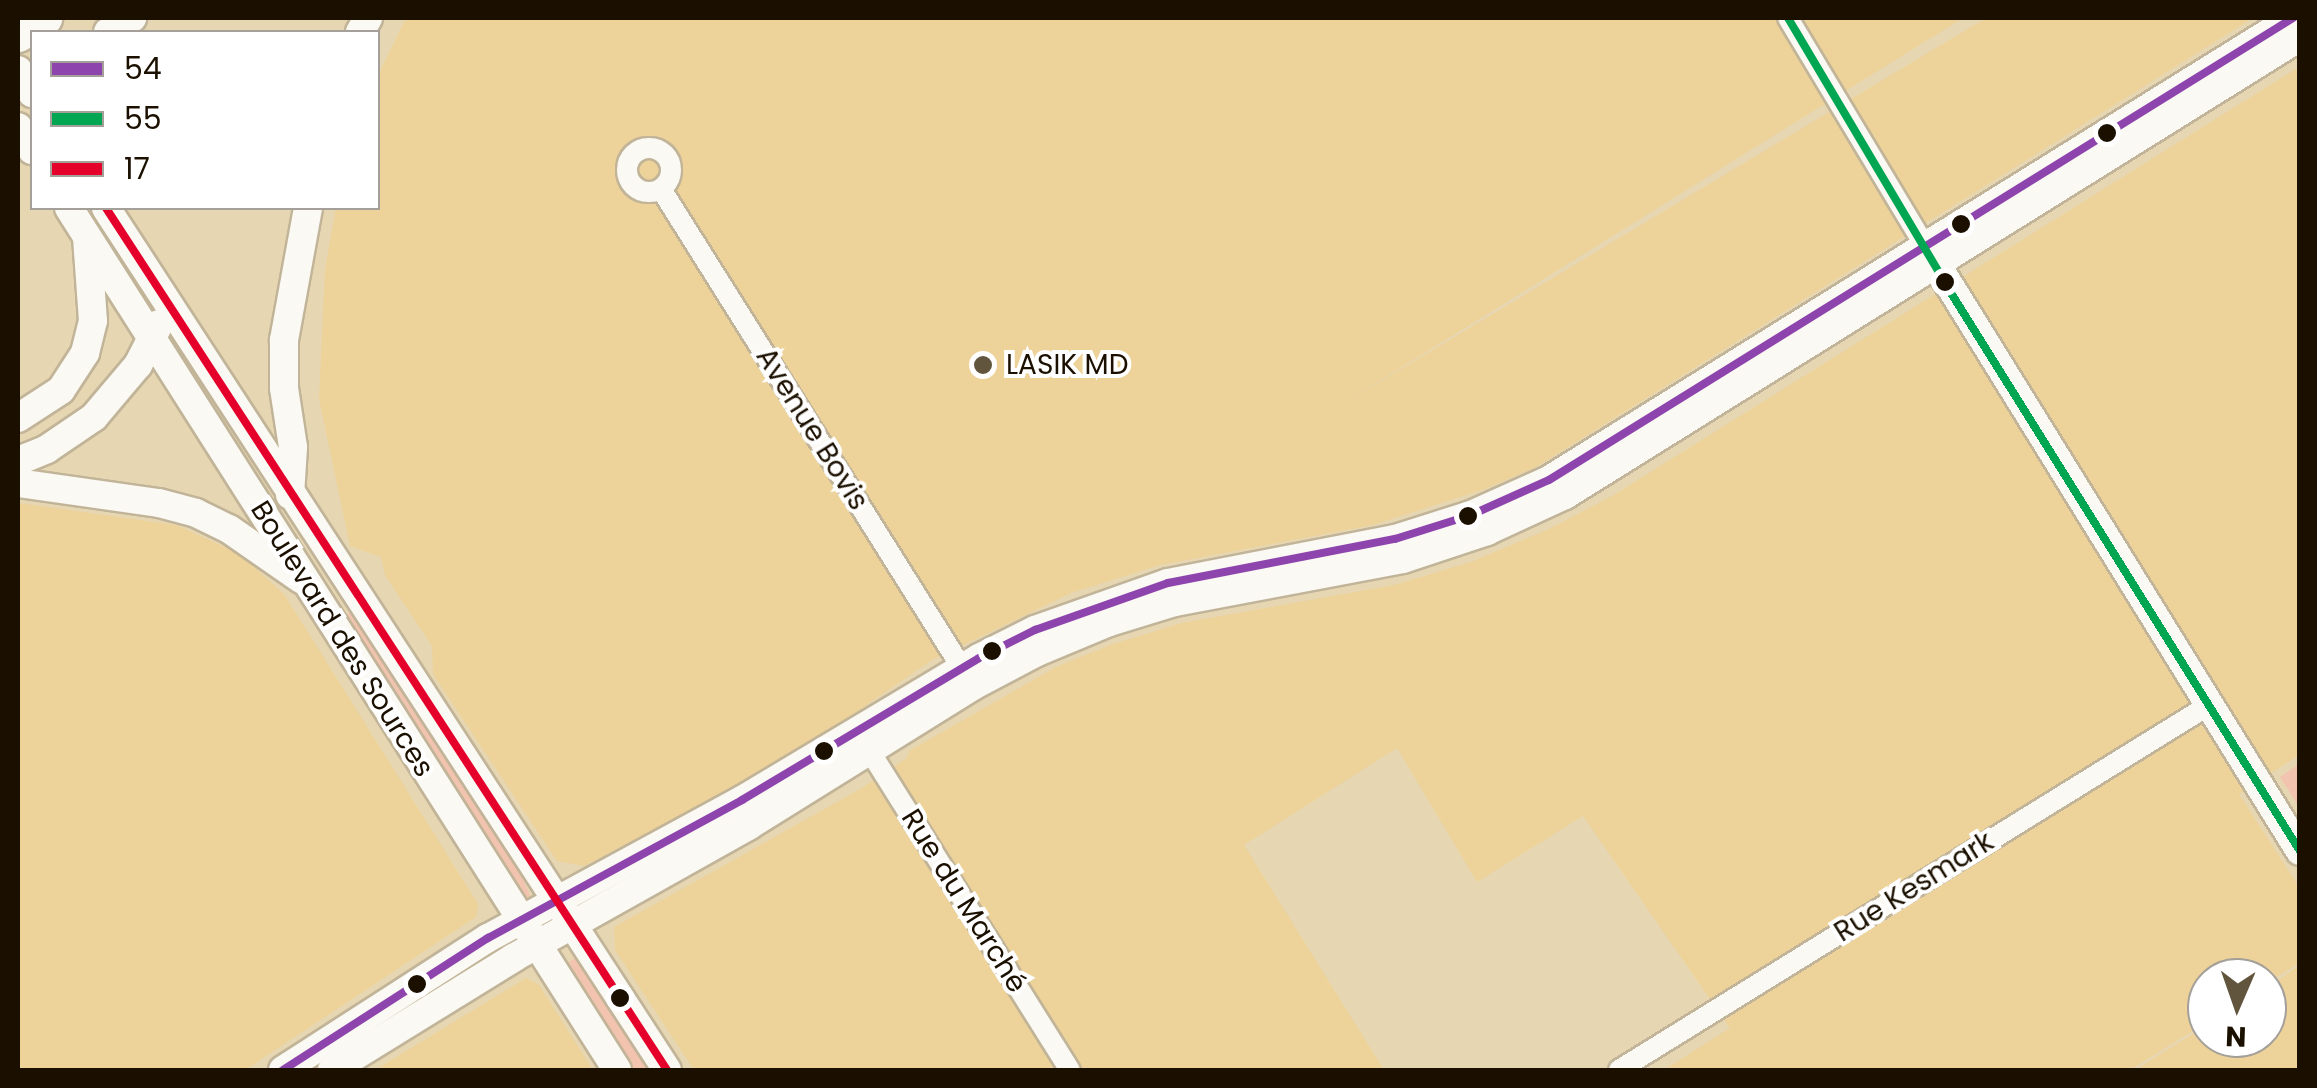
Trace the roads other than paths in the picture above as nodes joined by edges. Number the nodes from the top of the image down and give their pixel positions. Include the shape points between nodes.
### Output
1 (44, 18) edge
2 (1788, 18) edge
3 (2293, 18) edge
4 (18, 34) edge
5 (2300, 38) edge
6 (662, 189) dead end
7 (69, 210) edge
8 (107, 210) edge
9 (308, 210) edge
10 (87, 237) junction
11 (1931, 256) junction
12 (168, 303) junction
13 (154, 338) junction
14 (18, 418) edge
15 (18, 462) edge
16 (18, 483) edge
17 (290, 495) junction
18 (301, 579) junction
19 (962, 668) junction
20 (2208, 705) junction
21 (863, 742) junction
22 (2300, 851) edge
23 (564, 912) junction
24 (520, 920) junction
25 (537, 944) junction
26 (283, 1070) edge
27 (332, 1070) edge
28 (618, 1070) edge
29 (667, 1070) edge
30 (1070, 1070) edge
31 (1619, 1070) edge

1 - 4 highway
2 - 11 street
3 - 11 street
5 - 11 street
6 - 19 street, Avenue Bovis
7 - 10 street, Boulevard des Sources
8 - 12 street, Boulevard des Sources
9 - 17 street via 284,340
10 - 13 street, Boulevard des Sources
10 - 14 street via 93,321 86,353 61,390
11 - 19 street via 1596,454 1504,501 1382,542 1120,597 1054,621
11 - 20 street
11 - 21 street via 1620,463 1526,514 1386,563 1218,593 1109,622
12 - 13 street
12 - 17 street, Boulevard des Sources
13 - 15 street via 94,417
13 - 18 street, Boulevard des Sources
16 - 18 street via 196,514
17 - 23 street, Boulevard des Sources
18 - 24 street, Boulevard des Sources
19 - 21 street
20 - 22 street
20 - 31 street, Rue Kesmark
21 - 23 street
21 - 30 street, Rue du Marché
23 - 24 street
23 - 25 street
23 - 29 street, Boulevard des Sources
24 - 25 street, Boulevard des Sources
24 - 26 street
25 - 27 street
25 - 28 street, Boulevard des Sources

